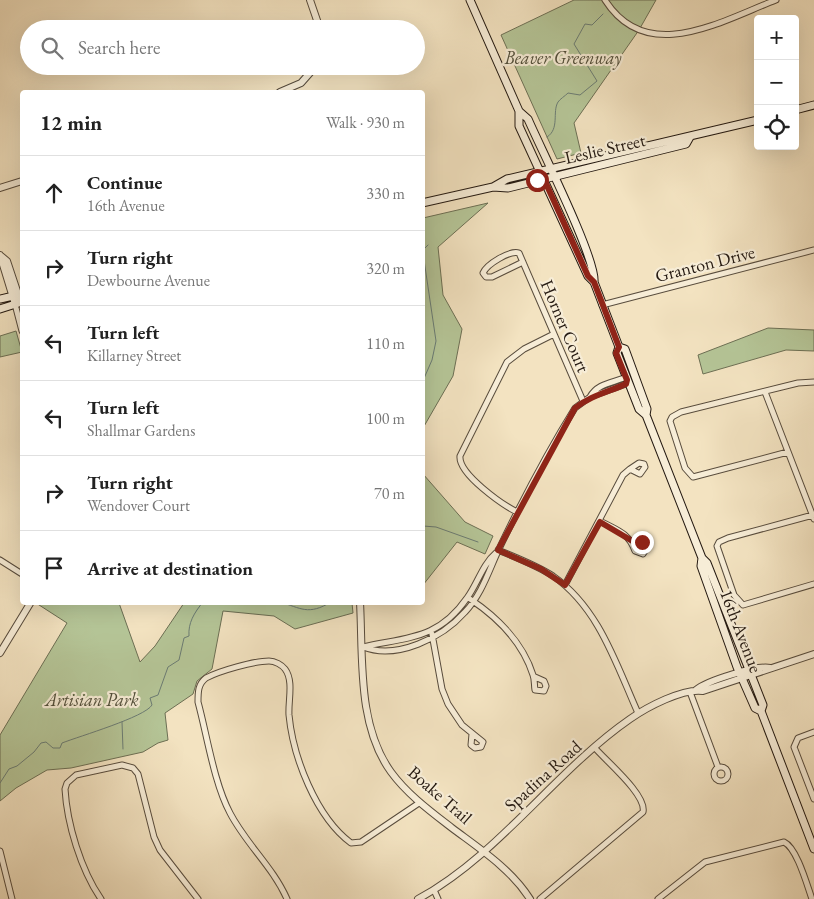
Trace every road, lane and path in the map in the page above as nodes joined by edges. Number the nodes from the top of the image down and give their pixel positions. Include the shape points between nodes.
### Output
1 (310, 0) edge
2 (470, 0) edge
3 (474, 0) edge
4 (605, 0) edge
5 (776, 0) edge
6 (476, 9) junction
7 (317, 20) edge
8 (308, 75) edge
9 (285, 90) edge
10 (814, 105) edge
11 (799, 109) edge
12 (519, 111) junction
13 (754, 121) edge
14 (690, 137) junction
15 (550, 168) junction
16 (541, 171) junction
17 (554, 176) junction
18 (544, 179) junction
19 (20, 182) edge
20 (493, 187) junction
21 (0, 188) edge
22 (425, 203) edge
23 (814, 250) edge
24 (0, 256) edge
25 (523, 262) junction
26 (594, 282) junction
27 (18, 295) edge
28 (0, 300) edge
29 (20, 304) edge
30 (602, 305) junction
31 (0, 309) edge
32 (554, 334) junction
33 (619, 347) junction
34 (636, 377) junction
35 (627, 380) junction
36 (814, 382) edge
37 (765, 392) junction
38 (583, 401) junction
39 (646, 415) junction
40 (788, 452) junction
41 (630, 469) dead end
42 (517, 512) junction
43 (813, 517) edge
44 (600, 522) junction
45 (634, 542) dead end
46 (497, 552) junction
47 (702, 558) junction
48 (0, 560) edge
49 (20, 573) edge
50 (814, 584) edge
51 (565, 585) junction
52 (470, 599) junction
53 (29, 605) edge
54 (360, 605) edge
55 (433, 634) junction
56 (362, 647) junction
57 (0, 653) edge
58 (814, 654) edge
59 (751, 673) junction
60 (741, 676) junction
61 (534, 678) dead end
62 (693, 691) junction
63 (761, 711) junction
64 (638, 713) junction
65 (814, 732) edge
66 (472, 734) dead end
67 (595, 748) junction
68 (718, 767) dead end
69 (814, 799) edge
70 (419, 803) junction
71 (814, 849) edge
72 (0, 850) edge
73 (482, 851) junction
74 (434, 890) junction
75 (12, 899) edge
76 (101, 899) edge
77 (198, 899) edge
78 (287, 899) edge
79 (418, 899) edge
80 (438, 899) edge
81 (530, 899) edge
82 (540, 899) edge
83 (658, 899) edge
84 (812, 899) edge

1 - 7 street
2 - 6 main road, 16th Avenue
3 - 6 main road, 16th Avenue
4 - 5 street via 613,12 638,30 670,36 689,34
6 - 12 main road, 16th Avenue
8 - 9 street via 301,83
10 - 11 main road
12 - 15 main road, 16th Avenue via 528,119
12 - 16 main road, 16th Avenue via 519,126
13 - 14 main road, Leslie Street
14 - 15 main road, Leslie Street
14 - 17 main road, Leslie Street via 686,144
15 - 16 main road, Leslie Street
15 - 17 main road, 16th Avenue
16 - 18 main road, 16th Avenue
16 - 20 main road, Leslie Street via 507,179
17 - 18 main road, Leslie Street
17 - 26 main road, 16th Avenue via 595,274
18 - 20 main road, Leslie Street via 508,188
18 - 26 main road, 16th Avenue via 588,276
19 - 21 street
20 - 22 main road, Leslie Street
23 - 30 street, Granton Drive
24 - 27 street via 8,261
25 - 25 street via 519,254 512,252 483,272 492,278
25 - 32 street, Horner Court
26 - 30 main road, 16th Avenue
27 - 28 main road
27 - 29 street
29 - 31 main road
30 - 33 main road, 16th Avenue
32 - 38 street, Horner Court
32 - 42 street via 507,362 460,456 462,466 490,496
33 - 34 main road, 16th Avenue via 625,350
33 - 35 main road, 16th Avenue via 616,353
34 - 35 street
34 - 39 main road, 16th Avenue
35 - 38 street via 626,384
35 - 39 main road, 16th Avenue via 639,409
36 - 37 street
37 - 40 street
37 - 40 street via 672,417 670,425 685,468 688,474 697,478
38 - 42 street via 566,421
39 - 47 main road, 16th Avenue
40 - 43 street
41 - 44 street via 618,482
42 - 46 street
43 - 50 street via 728,538 717,546 734,595 743,606
44 - 45 street
44 - 51 street
46 - 51 street via 541,569
46 - 52 street via 482,586
47 - 59 main road, 16th Avenue via 707,563
47 - 60 main road, 16th Avenue via 701,566
48 - 49 street
51 - 64 street via 589,610 598,625
52 - 55 street via 466,611 451,625
52 - 61 street via 517,642
53 - 57 street
54 - 56 street, Boake Trail
55 - 56 street
55 - 66 street via 442,689 452,714
56 - 70 street, Boake Trail via 368,713 374,739 390,770
58 - 59 street, Spadina Road via 770,668 764,666
59 - 60 street, Spadina Road
59 - 63 main road, 16th Avenue via 763,705
60 - 62 street, Spadina Road via 702,685
60 - 63 main road, 16th Avenue via 755,708
62 - 64 street, Spadina Road
62 - 68 street
63 - 71 main road, 16th Avenue
64 - 67 street, Spadina Road
65 - 69 street via 798,738 794,747
67 - 73 street, Spadina Road
67 - 82 street via 638,794 644,807
70 - 73 street, Boake Trail
70 - 78 street via 360,842 351,843 335,827 302,771 289,717 286,670 280,664 268,661 206,678 198,690 198,702 225,802 243,833 273,871
72 - 75 street
73 - 74 street, Spadina Road
73 - 81 street, Boake Trail via 511,875
74 - 79 street, Spadina Road
74 - 80 street
76 - 77 street via 81,860 65,789 76,775 122,765 133,768 138,774 160,850
83 - 84 street via 705,862 784,842 792,847

